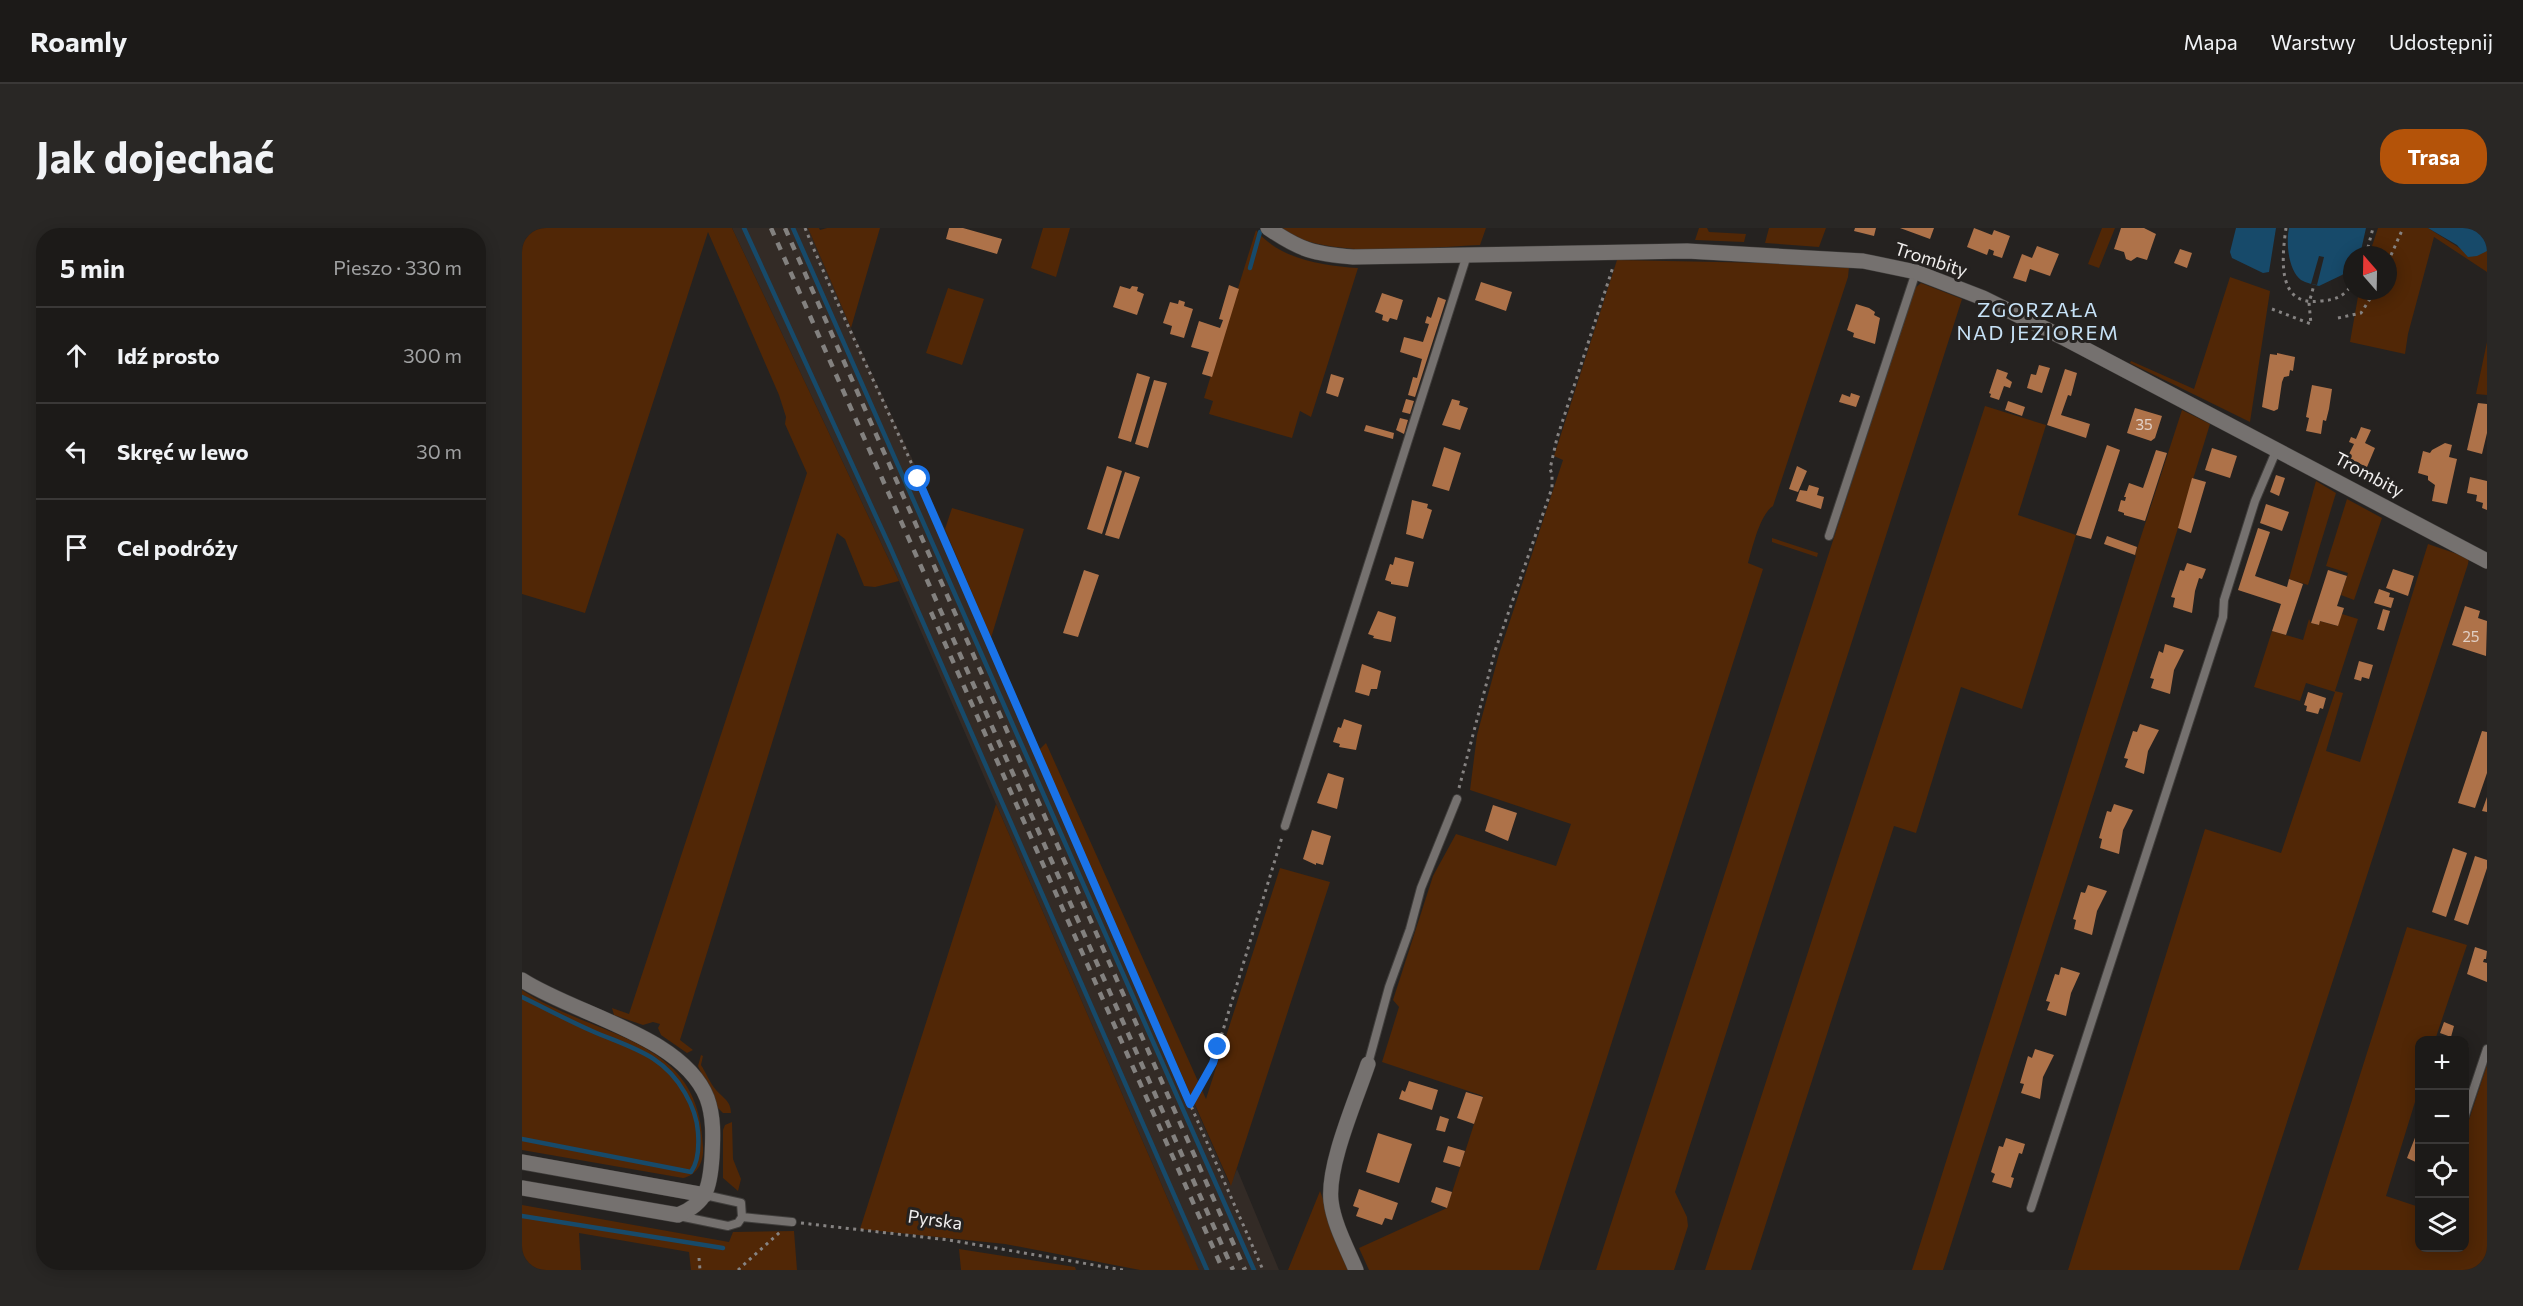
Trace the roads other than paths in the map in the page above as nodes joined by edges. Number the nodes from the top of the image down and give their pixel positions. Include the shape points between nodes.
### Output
1 (1268, 228) edge
2 (1467, 255) junction
3 (1916, 272) junction
4 (2277, 449) junction
5 (1829, 536) dead end
6 (2487, 561) edge
7 (1456, 799) road end
8 (1285, 826) road end
9 (522, 980) edge
10 (2487, 1049) edge
11 (1368, 1064) joint
12 (2469, 1103) edge
13 (522, 1162) edge
14 (522, 1188) edge
15 (705, 1195) junction
16 (2031, 1208) dead end
17 (672, 1215) junction
18 (742, 1216) junction
19 (792, 1222) road end
20 (1356, 1270) edge

1 - 2 street, Trombity via 1299,248 1324,254
2 - 3 street, Trombity via 1687,251 1863,261
2 - 8 lane
3 - 4 street, Trombity via 2045,328
3 - 5 lane
4 - 6 street, Trombity
4 - 16 lane via 2255,501 2224,600 2223,617
7 - 11 lane via 1421,888
9 - 15 street via 568,1005 641,1036 685,1065 707,1097 711,1113 711,1167
10 - 12 lane
11 - 20 street via 1331,1185 1335,1219
13 - 15 street
14 - 17 street
15 - 17 street via 699,1204
15 - 18 lane via 741,1203
17 - 18 lane via 728,1226 738,1223
18 - 19 lane

